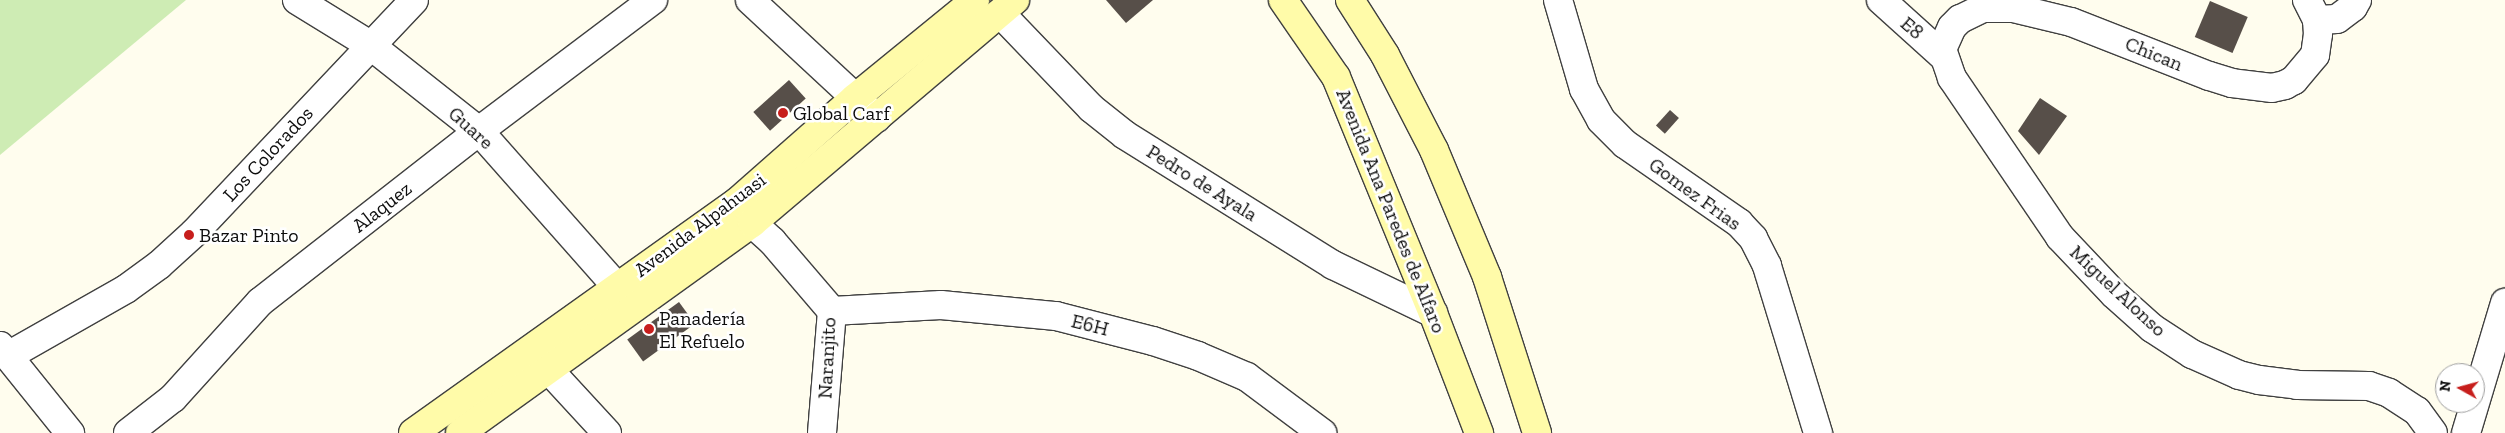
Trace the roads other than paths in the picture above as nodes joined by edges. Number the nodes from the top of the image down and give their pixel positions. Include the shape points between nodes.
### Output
1 (297, 0) edge
2 (414, 0) edge
3 (653, 0) edge
4 (750, 0) edge
5 (975, 0) edge
6 (1283, 0) edge
7 (1350, 0) edge
8 (1558, 0) edge
9 (1881, 0) edge
10 (1892, 0) edge
11 (2357, 0) edge
12 (1008, 6) edge
13 (2312, 10) edge
14 (370, 45) junction
15 (1943, 52) junction
16 (856, 98) junction
17 (877, 118) junction
18 (479, 131) junction
19 (752, 223) junction
20 (616, 287) junction
21 (2505, 303) edge
22 (832, 311) junction
23 (1433, 313) junction
24 (4, 351) edge
25 (548, 369) junction
26 (70, 433) edge
27 (128, 433) edge
28 (413, 433) edge
29 (460, 433) edge
30 (607, 433) edge
31 (822, 433) edge
32 (1322, 433) edge
33 (1479, 433) edge
34 (1537, 433) edge
35 (1818, 433) edge
36 (2433, 433) edge
37 (2466, 433) edge

1 - 14 street, Guare
2 - 14 street, Los Colorados
3 - 18 street, Alaquez
4 - 16 street
5 - 16 main road, Avenida Alpahuasi
6 - 23 main road, Avenida Ana Paredes de Alfaro via 1336,77
7 - 34 main road via 1385,55 1434,150 1487,277
8 - 35 street, Gomez Frias via 1584,88 1601,120 1625,144 1739,223 1752,238 1766,266
9 - 15 street, E8
10 - 15 street, E8
11 - 13 street via 2337,19
12 - 17 main road, Avenida Alpahuasi
12 - 23 street, Pedro de Ayala via 1091,108 1125,135 1333,265
13 - 15 street, Chican via 2317,44 2309,65 2285,86 2272,88 2232,83 2209,76 2071,22 2013,8 1983,8 1960,19 1952,27
14 - 18 street, Guare
14 - 24 street, Los Colorados via 194,233 159,265 126,289
15 - 36 street, Miguel Alonso via 1952,78 2060,237 2114,294 2152,328 2192,354 2239,375 2297,385 2369,386 2389,392 2417,411
16 - 17 street
16 - 20 main road, Avenida Alpahuasi via 737,202
17 - 19 main road, Avenida Alpahuasi
18 - 20 street, Guare
18 - 27 street, Alaquez via 260,302 173,398
19 - 22 street, Naranjito via 772,241
19 - 25 main road, Avenida Alpahuasi
20 - 28 main road, Avenida Alpahuasi
21 - 37 street
22 - 31 street, Naranjito
22 - 32 street, E6H via 940,305 1065,319 1154,341 1247,377
23 - 33 main road, Avenida Ana Paredes de Alfaro
24 - 26 street
25 - 29 main road, Avenida Alpahuasi
25 - 30 street

